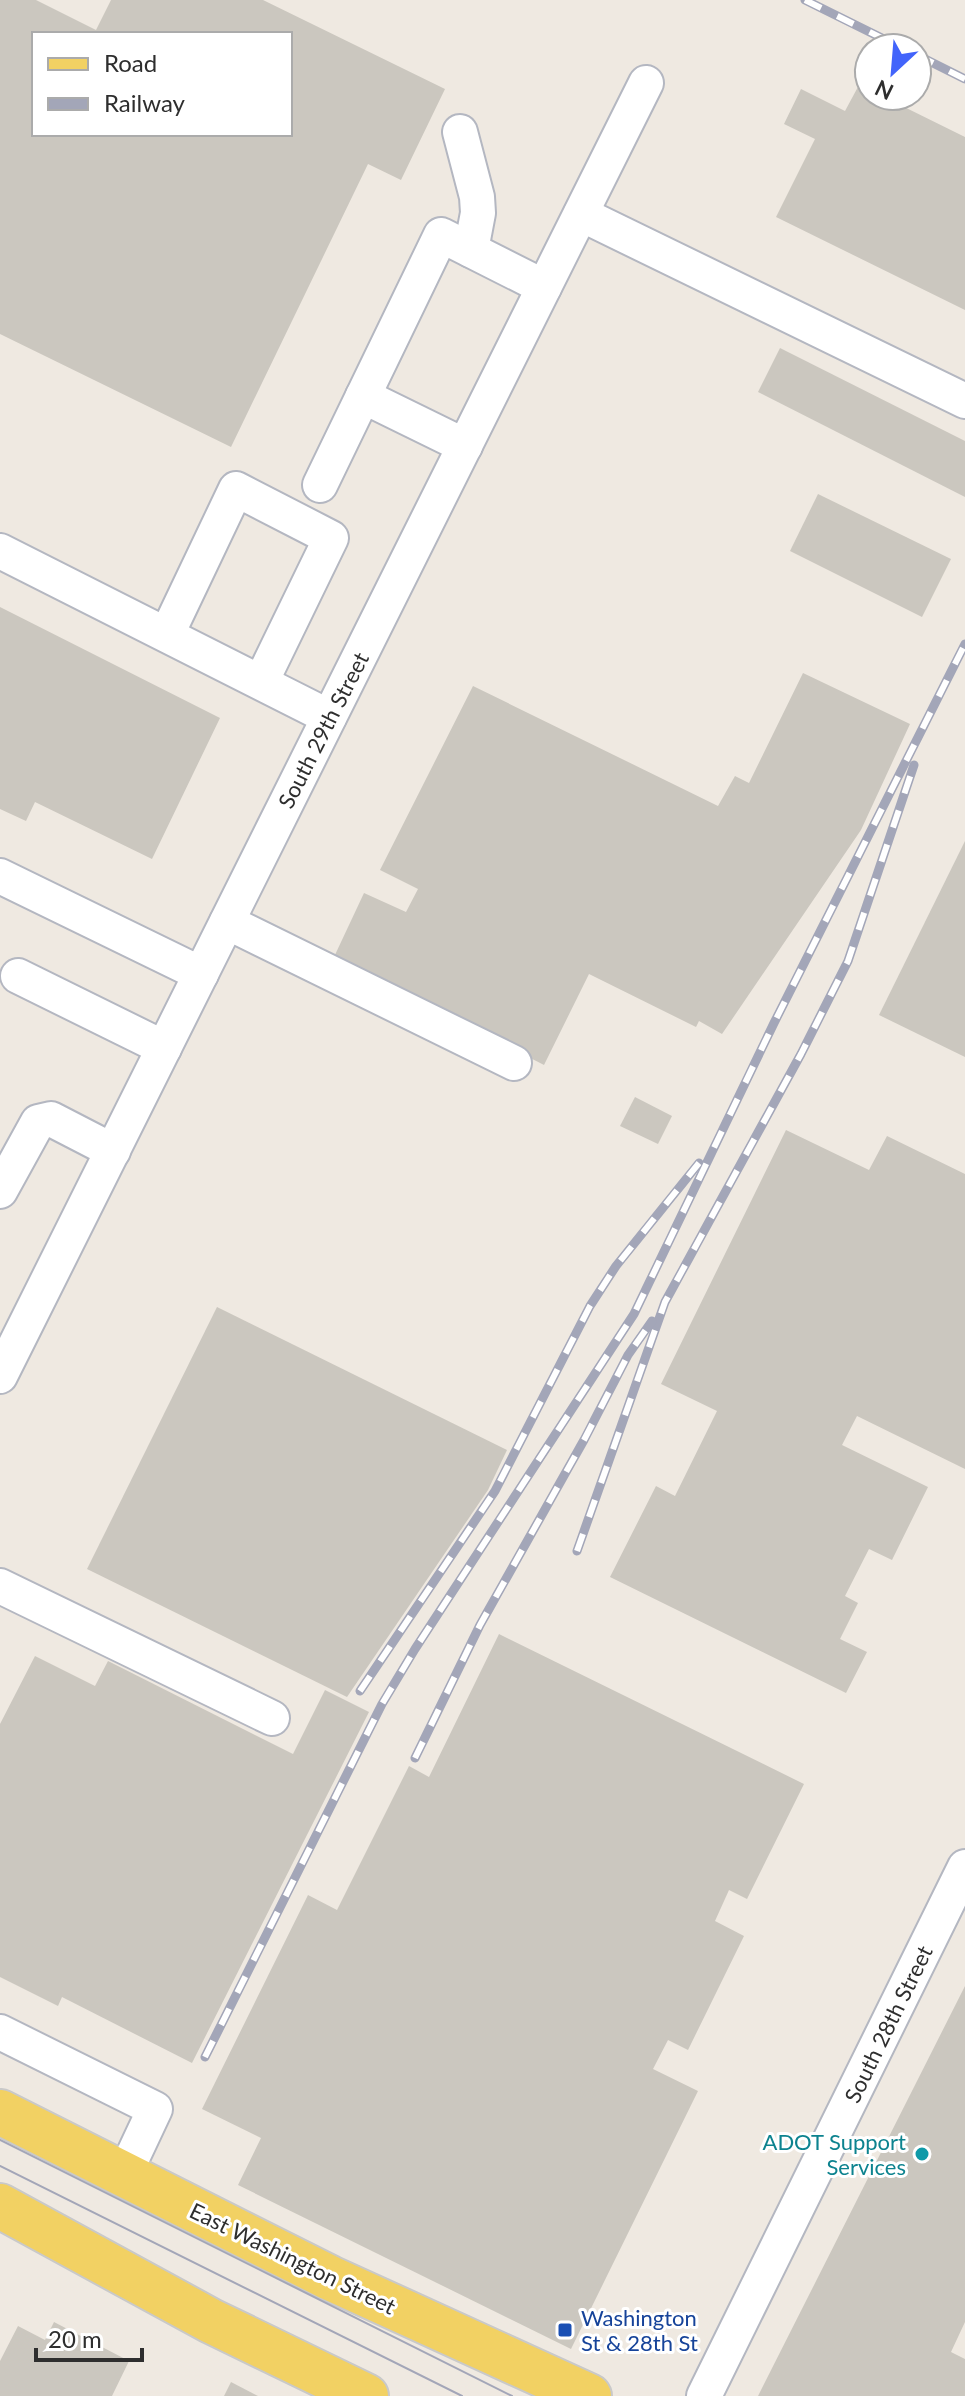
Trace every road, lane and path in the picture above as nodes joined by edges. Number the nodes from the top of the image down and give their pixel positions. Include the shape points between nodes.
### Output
1 (646, 83) dead end
2 (460, 132) dead end
3 (581, 214) junction
4 (471, 250) junction
5 (544, 287) junction
6 (363, 396) junction
7 (965, 401) edge
8 (465, 446) junction
9 (320, 485) dead end
10 (0, 551) edge
11 (167, 634) junction
12 (261, 682) junction
13 (329, 717) junction
14 (0, 876) edge
15 (227, 922) junction
16 (201, 974) junction
17 (18, 976) dead end
18 (164, 1048) junction
19 (514, 1063) dead end
20 (113, 1151) junction
21 (0, 1191) edge
22 (4, 1358) edge
23 (0, 1586) edge
24 (272, 1718) dead end
25 (965, 1867) edge
26 (0, 2032) edge
27 (0, 2112) edge
28 (124, 2175) junction
29 (0, 2206) edge
30 (366, 2396) edge
31 (589, 2396) edge
32 (704, 2396) edge

1 - 3 street, South 29th Street
2 - 4 street via 477,197
3 - 5 street, South 29th Street
3 - 7 street
4 - 5 street
4 - 6 street via 441,235
5 - 8 street, South 29th Street
6 - 8 street
6 - 9 street
8 - 13 street, South 29th Street
10 - 11 street
11 - 12 street
11 - 12 street via 236,489 331,538
12 - 13 street
13 - 15 street, South 29th Street
14 - 16 street
15 - 16 street, South 29th Street
15 - 19 street
16 - 18 street, South 29th Street
17 - 18 street
18 - 20 street, South 29th Street
20 - 21 street via 51,1119 38,1122
20 - 22 street, South 29th Street
23 - 24 street
25 - 32 street, South 28th Street
26 - 28 street via 155,2109
27 - 28 main road, East Washington Street
28 - 31 main road, East Washington Street via 330,2278
29 - 30 main road via 211,2321

